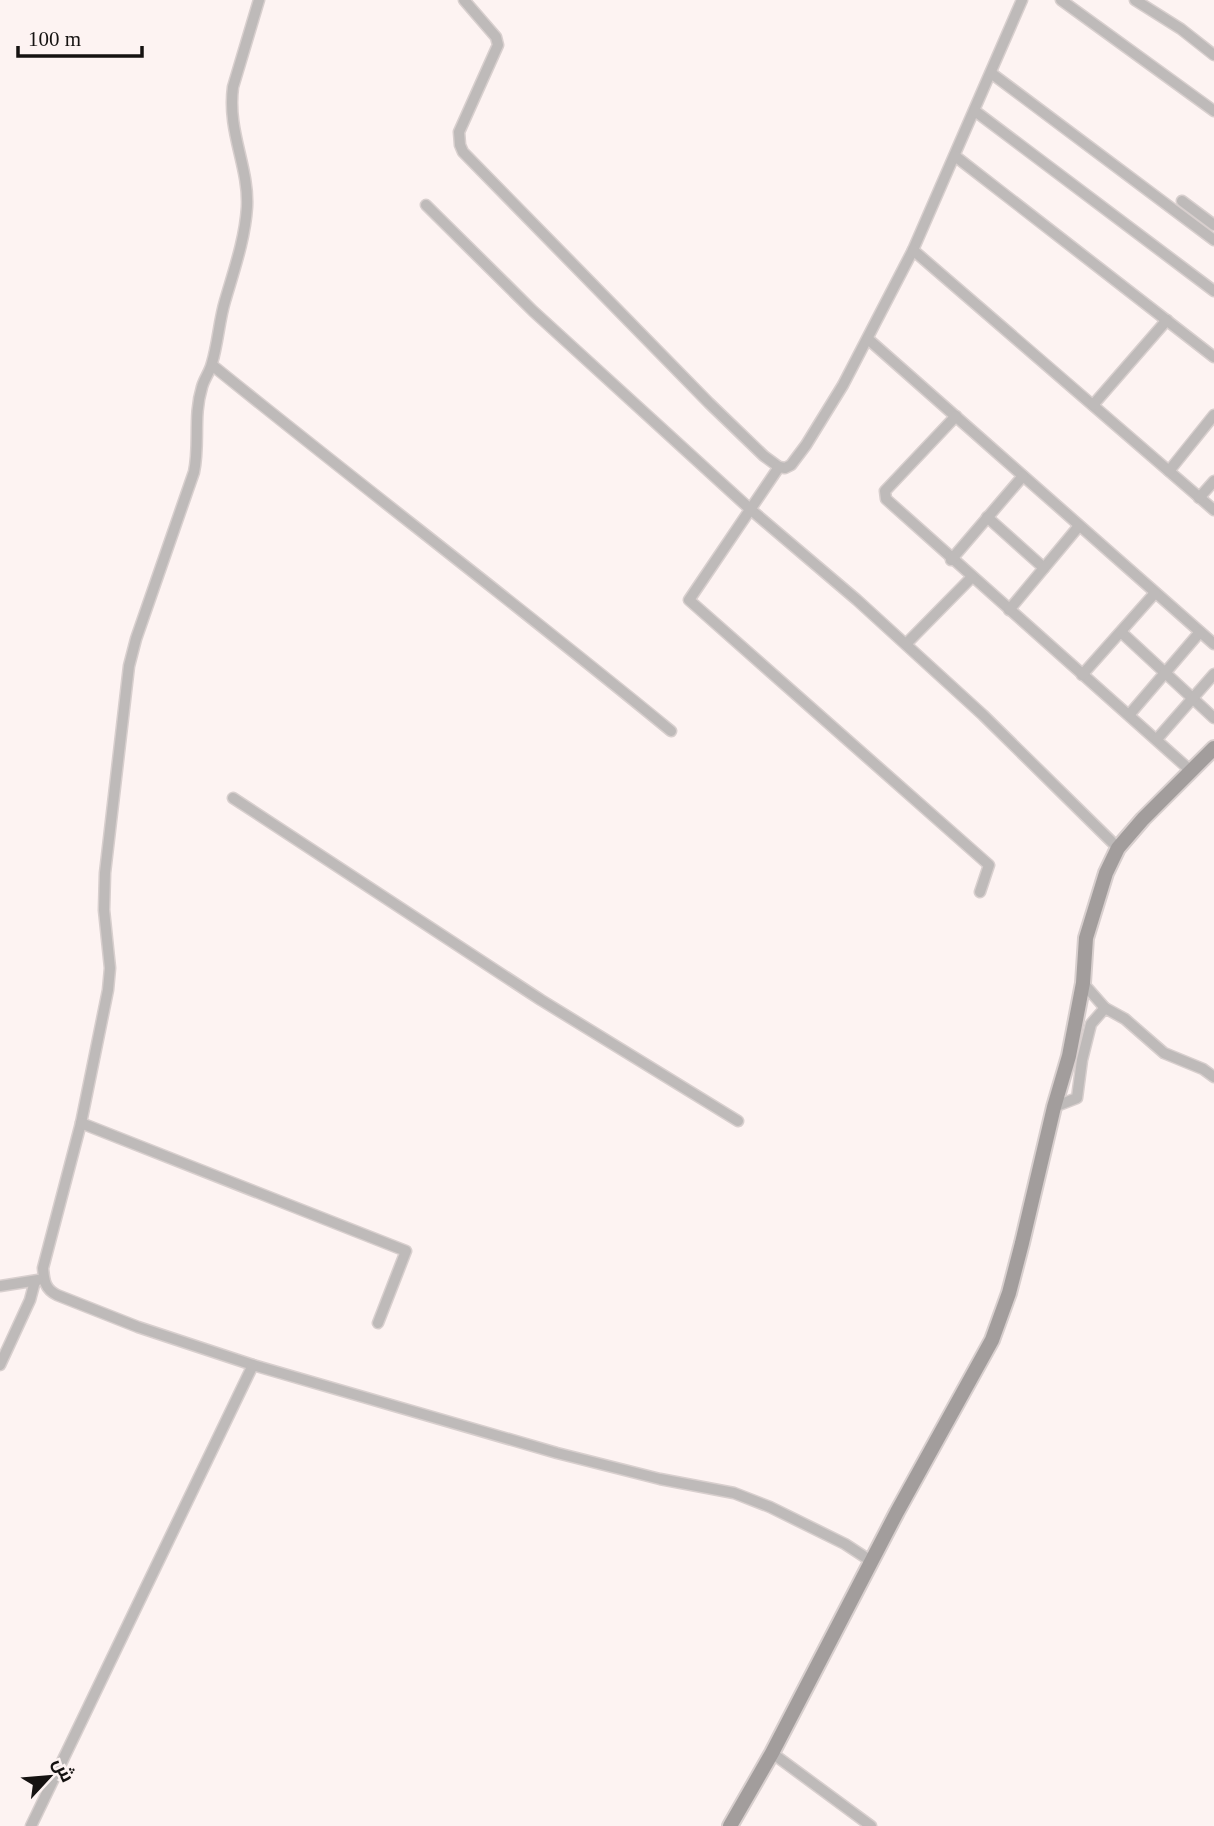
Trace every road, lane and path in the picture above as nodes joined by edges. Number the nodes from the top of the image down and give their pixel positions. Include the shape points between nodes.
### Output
1 (259, 0) edge
2 (464, 0) edge
3 (1023, 0) edge
4 (1061, 0) edge
5 (1135, 0) edge
6 (1214, 55) edge
7 (991, 73) junction
8 (975, 111) junction
9 (1214, 111) edge
10 (955, 156) junction
11 (1182, 201) dead end
12 (426, 205) dead end
13 (1214, 225) edge
14 (1214, 240) edge
15 (913, 250) junction
16 (1214, 291) edge
17 (1167, 320) junction
18 (868, 338) junction
19 (1214, 357) edge
20 (212, 365) junction
21 (1093, 405) junction
22 (1214, 415) edge
23 (956, 416) junction
24 (779, 467) junction
25 (1169, 471) junction
26 (1023, 475) junction
27 (1214, 481) edge
28 (1199, 498) junction
29 (750, 509) junction
30 (1214, 510) edge
31 (988, 517) junction
32 (1079, 526) junction
33 (951, 560) junction
34 (1044, 568) junction
35 (972, 577) junction
36 (1155, 593) junction
37 (1009, 610) junction
38 (1121, 632) junction
39 (1200, 632) junction
40 (905, 644) junction
41 (1214, 644) edge
42 (1165, 672) junction
43 (1214, 674) edge
44 (1082, 675) junction
45 (1193, 698) junction
46 (1129, 715) junction
47 (1214, 718) edge
48 (671, 731) dead end
49 (1157, 739) junction
50 (1214, 748) edge
51 (1191, 771) junction
52 (233, 798) dead end
53 (1118, 848) junction
54 (980, 892) dead end
55 (1083, 983) junction
56 (1105, 1008) junction
57 (1214, 1077) edge
58 (1054, 1107) junction
59 (738, 1121) dead end
60 (81, 1123) junction
61 (39, 1280) junction
62 (0, 1286) edge
63 (378, 1323) dead end
64 (253, 1365) junction
65 (0, 1366) edge
66 (871, 1561) junction
67 (772, 1753) junction
68 (31, 1826) edge
69 (730, 1826) edge
70 (871, 1826) edge

1 - 20 street via 233,86 234,134 247,197 245,224
2 - 24 street via 496,37 498,46 459,132 463,152 709,403
3 - 7 street
4 - 9 street
5 - 6 street
7 - 8 street
7 - 14 street
8 - 10 street
8 - 16 street
10 - 15 street
10 - 17 street
11 - 13 street
12 - 29 street via 533,311
15 - 18 street
15 - 21 street
17 - 19 street
17 - 21 street
18 - 23 street
18 - 24 street via 806,445 791,465
20 - 48 street
20 - 60 street via 197,415 194,472 125,684 104,884 108,990
21 - 25 street
22 - 25 street
23 - 26 street
23 - 33 street via 884,495
24 - 29 street
25 - 28 street
26 - 31 street
26 - 32 street
27 - 28 street
28 - 30 street
29 - 40 street
29 - 54 street via 689,600 989,865
31 - 33 street
31 - 34 street
32 - 34 street
32 - 36 street
33 - 35 street
34 - 37 street
35 - 37 street
35 - 40 street
36 - 38 street
36 - 39 street
37 - 44 street
38 - 42 street
38 - 44 street
39 - 41 street
39 - 42 street
40 - 53 street
42 - 45 street
42 - 46 street
43 - 45 street
44 - 46 street
45 - 47 street
45 - 49 street
46 - 49 street
49 - 51 street
50 - 51 street
51 - 53 street
52 - 59 street via 541,1000
53 - 55 street via 1086,938
55 - 56 street
55 - 58 street
56 - 57 street via 1164,1053
56 - 58 street via 1091,1024 1077,1097
58 - 66 street via 1023,1242 992,1340
60 - 61 street
60 - 63 street via 406,1251
61 - 62 street
61 - 64 street via 57,1295
61 - 65 street
64 - 66 street via 557,1453 734,1493 845,1544
64 - 68 street
66 - 67 street
67 - 69 street
67 - 70 street

